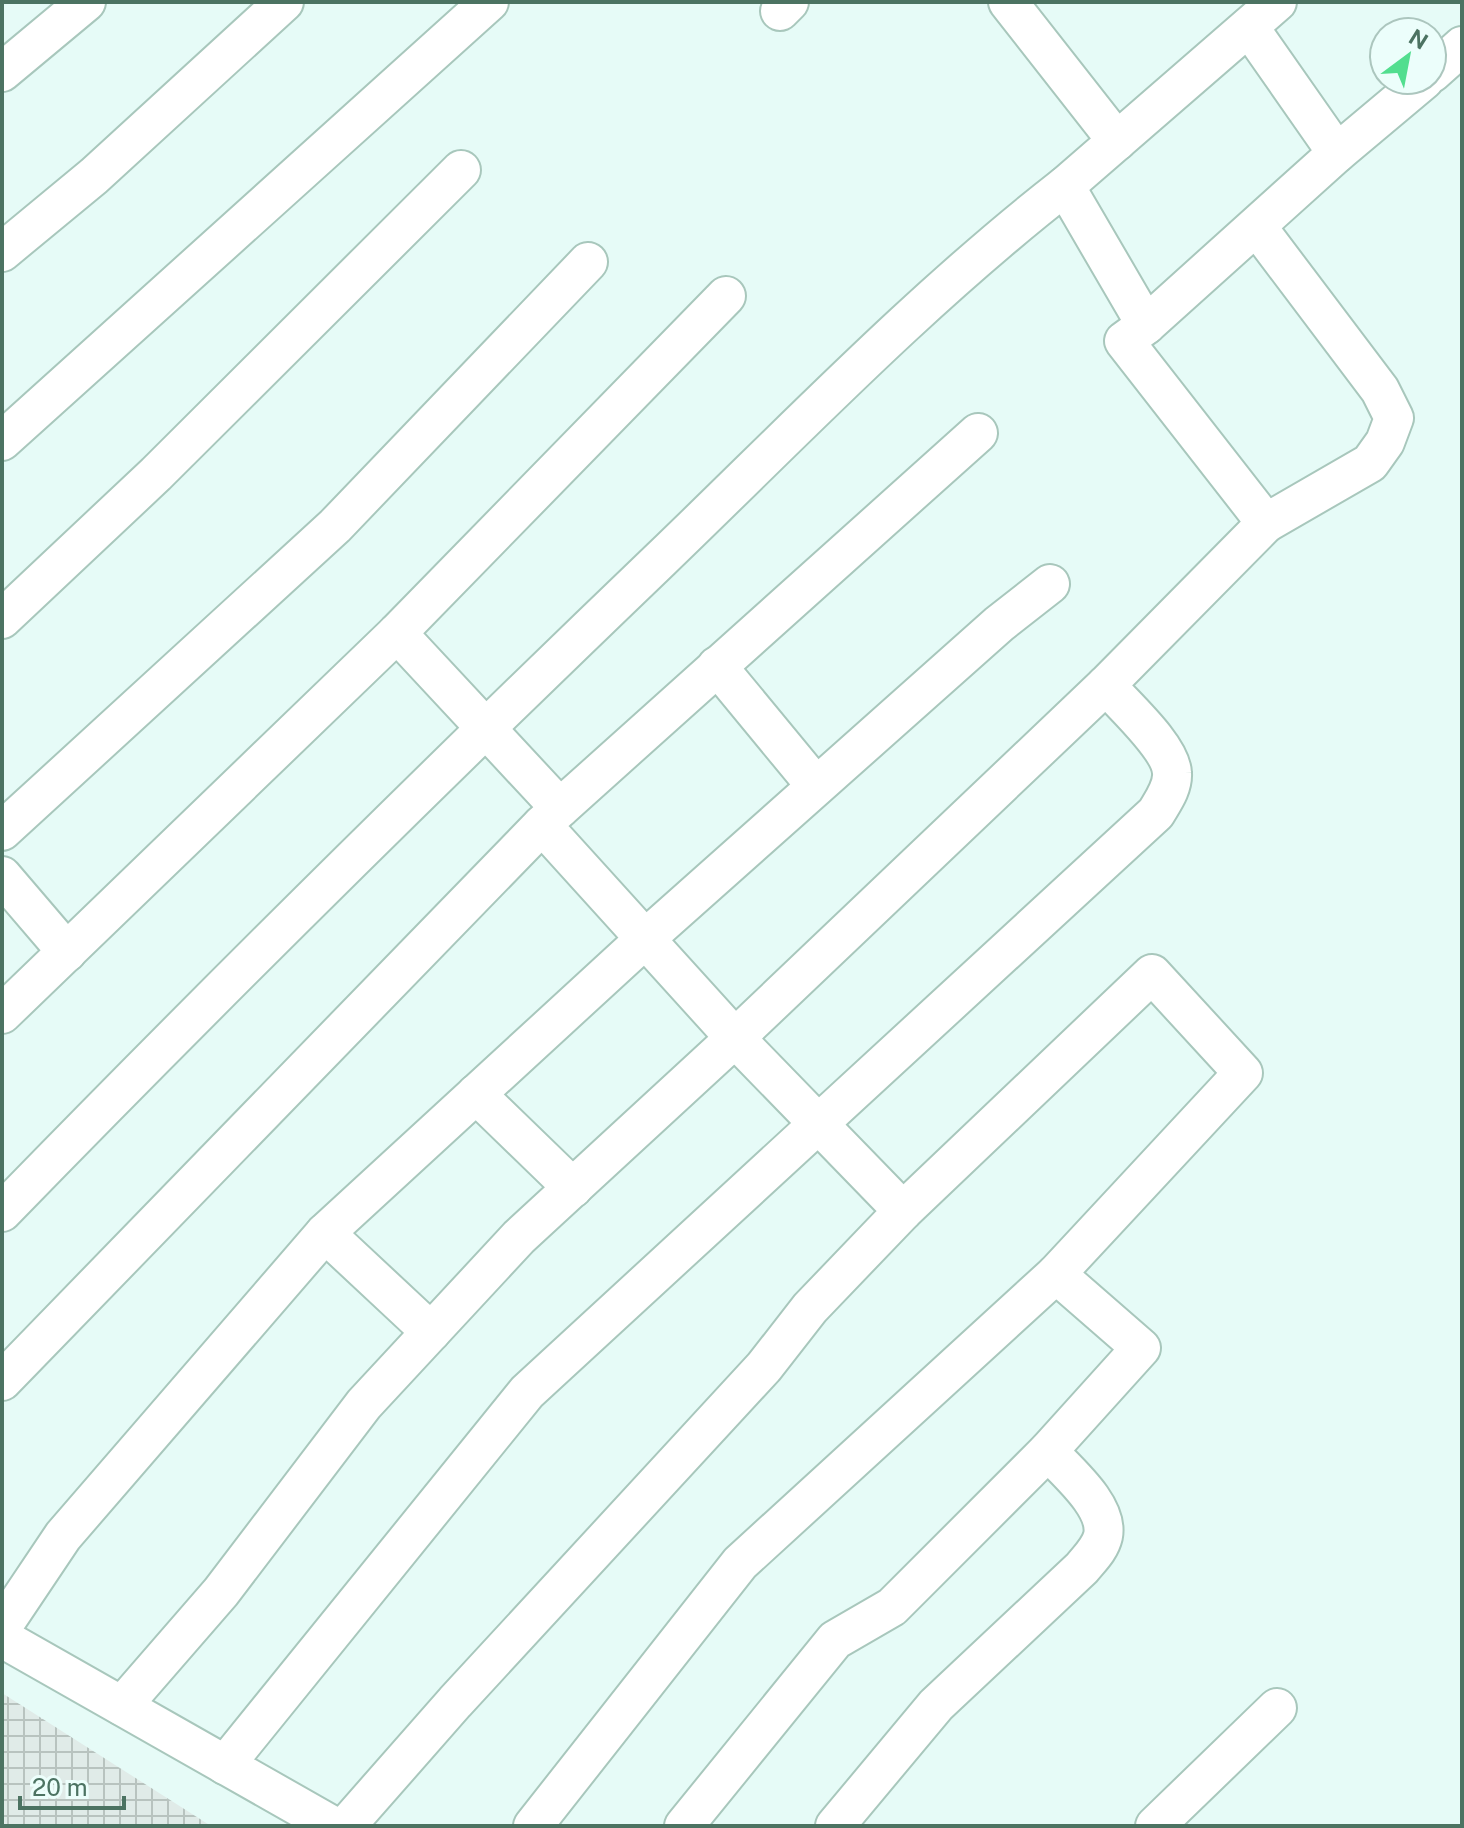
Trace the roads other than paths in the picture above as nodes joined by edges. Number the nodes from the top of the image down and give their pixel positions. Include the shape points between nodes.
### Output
1 (86, 2) edge
2 (284, 2) edge
3 (489, 2) edge
4 (1008, 2) edge
5 (1277, 2) edge
6 (1249, 27) junction
7 (2, 72) edge
8 (1405, 96) edge
9 (1117, 141) junction
10 (1337, 153) junction
11 (461, 170) dead end
12 (1065, 186) junction
13 (1257, 227) junction
14 (2, 252) edge
15 (588, 262) dead end
16 (726, 296) dead end
17 (1146, 325) junction
18 (978, 433) dead end
19 (2, 441) edge
20 (1266, 523) junction
21 (1050, 584) dead end
22 (2, 619) edge
23 (397, 633) junction
24 (717, 666) junction
25 (1106, 685) junction
26 (485, 728) junction
27 (816, 786) junction
28 (551, 816) junction
29 (2, 831) edge
30 (2, 876) edge
31 (645, 939) junction
32 (67, 952) junction
33 (2, 1014) edge
34 (735, 1038) junction
35 (476, 1094) junction
36 (820, 1126) junction
37 (573, 1188) junction
38 (903, 1211) junction
39 (2, 1212) edge
40 (325, 1233) junction
41 (1056, 1274) junction
42 (431, 1332) junction
43 (2, 1381) edge
44 (1048, 1451) junction
45 (2, 1627) edge
46 (2, 1638) edge
47 (122, 1706) junction
48 (1277, 1708) dead end
49 (225, 1765) junction
50 (333, 1826) edge
51 (346, 1826) edge
52 (533, 1826) edge
53 (684, 1826) edge
54 (835, 1826) edge
55 (1155, 1826) edge

1 - 7 street
2 - 14 street via 94,176
3 - 19 street
4 - 9 street
5 - 6 street
6 - 9 street
6 - 10 street
8 - 10 street
9 - 12 street
10 - 13 street
11 - 22 street via 156,474
12 - 17 street
12 - 26 street via 987,247 872,353
13 - 17 street
13 - 20 street via 1380,390 1394,418 1370,463
15 - 29 street via 335,526
16 - 23 street
17 - 20 street via 1124,341
18 - 24 street
20 - 25 street
21 - 27 street
23 - 26 street
23 - 32 street
24 - 27 street
24 - 28 street
25 - 34 street
25 - 36 street via 1169,758 1173,776 1156,813
26 - 28 street
26 - 39 street via 243,964
27 - 31 street
28 - 31 street
28 - 43 street
30 - 32 street
31 - 34 street
31 - 35 street
32 - 33 street
34 - 36 street
34 - 37 street
35 - 37 street
35 - 40 street
36 - 38 street
36 - 49 street via 527,1392
37 - 42 street via 519,1237
38 - 41 street via 1152,974 1243,1073
38 - 51 street
40 - 42 street
40 - 45 street via 63,1536
41 - 44 street via 1141,1348
41 - 52 street via 740,1563
42 - 47 street via 364,1404 221,1592
44 - 53 street via 892,1607 835,1640
44 - 54 street via 1102,1517 1104,1534 1098,1549 936,1705
46 - 47 street
47 - 49 street
48 - 55 street
49 - 50 street

